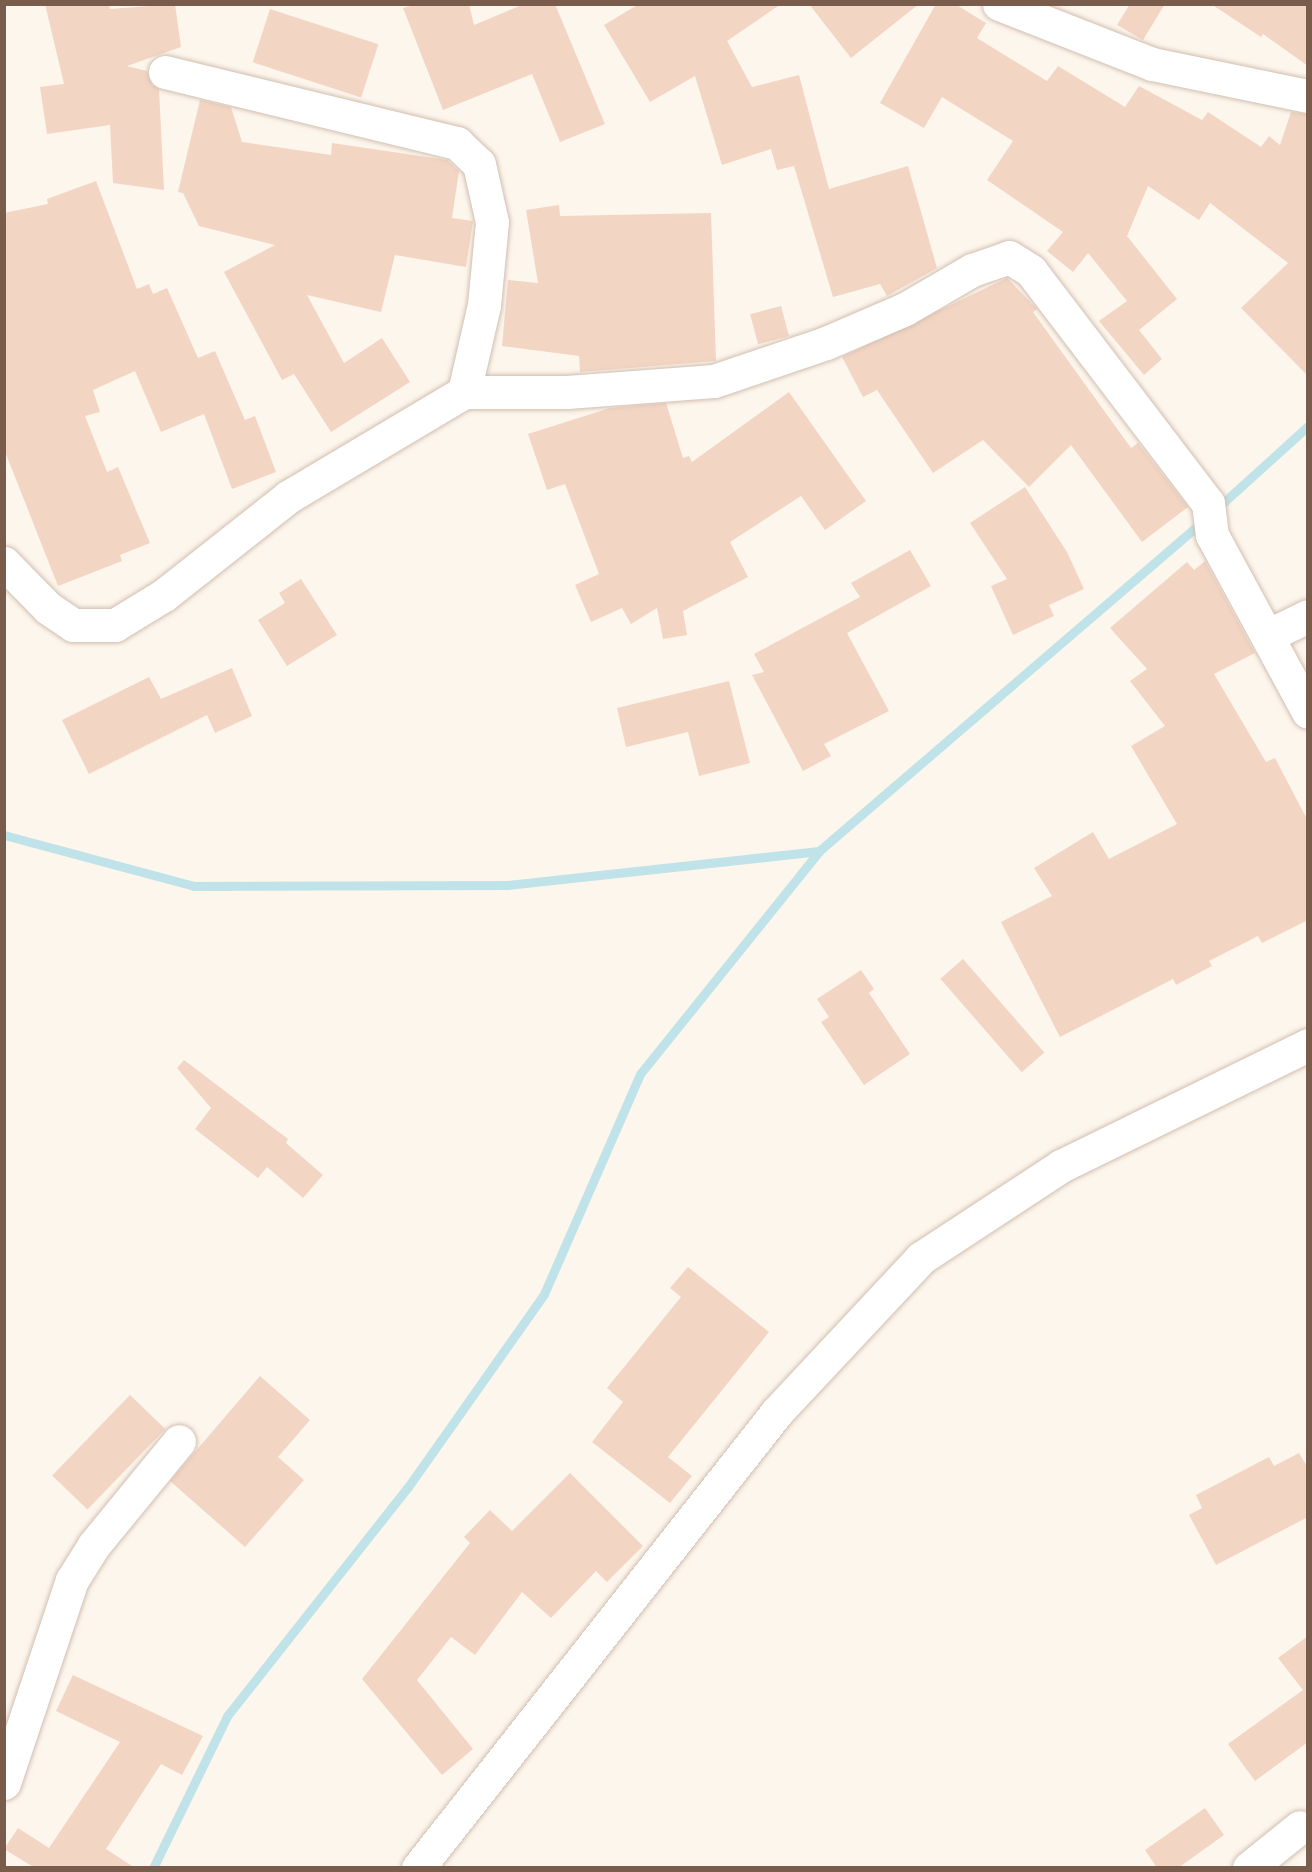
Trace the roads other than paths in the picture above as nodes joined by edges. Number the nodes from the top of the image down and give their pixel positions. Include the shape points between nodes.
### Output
1 (999, 4) edge
2 (165, 72) dead end
3 (1308, 96) edge
4 (464, 392) junction
5 (4, 563) edge
6 (1308, 616) edge
7 (1269, 636) junction
8 (1308, 712) edge
9 (1308, 1046) edge
10 (179, 1441) dead end
11 (4, 1783) edge
12 (1305, 1828) edge
13 (418, 1868) edge
14 (1249, 1868) edge

1 - 3 street via 1152,64
2 - 4 street via 457,143 479,164 492,222 484,305
4 - 5 street via 288,497 164,596 115,626 73,625 48,608
4 - 7 street via 567,392 714,381 826,343 905,309 972,270 1010,257 1031,271 1208,503 1212,535
6 - 7 street
7 - 8 street
9 - 13 street via 1061,1166 921,1258 777,1412
10 - 11 street via 94,1545 72,1580
12 - 14 street

